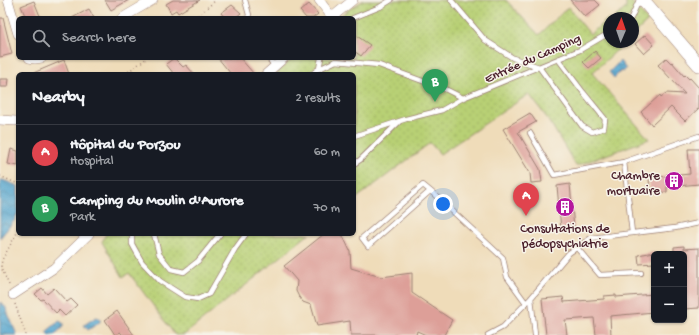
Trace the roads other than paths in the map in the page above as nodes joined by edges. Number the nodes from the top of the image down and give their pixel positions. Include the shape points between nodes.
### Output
1 (7, 0) edge
2 (153, 0) edge
3 (245, 0) edge
4 (319, 0) edge
5 (353, 0) edge
6 (391, 0) edge
7 (451, 0) edge
8 (639, 0) edge
9 (643, 0) edge
10 (0, 1) edge
11 (634, 12) edge
12 (125, 16) edge
13 (249, 16) edge
14 (331, 16) edge
15 (333, 16) edge
16 (356, 17) edge
17 (16, 28) edge
18 (603, 37) edge
19 (558, 58) junction
20 (270, 60) edge
21 (282, 60) edge
22 (321, 60) edge
23 (699, 65) edge
24 (275, 66) junction
25 (539, 67) junction
26 (319, 69) junction
27 (268, 72) edge
28 (315, 72) edge
29 (463, 98) junction
30 (0, 120) edge
31 (401, 120) junction
32 (16, 121) dead end
33 (530, 133) dead end
34 (356, 135) edge
35 (699, 136) edge
36 (624, 162) junction
37 (356, 163) edge
38 (430, 190) junction
39 (699, 224) edge
40 (632, 233) junction
41 (87, 236) edge
42 (132, 236) edge
43 (154, 236) edge
44 (218, 236) edge
45 (245, 236) edge
46 (577, 248) junction
47 (641, 273) dead end
48 (13, 296) road end
49 (531, 298) junction
50 (526, 304) junction
51 (495, 334) edge
52 (488, 335) edge
53 (536, 335) edge

1 - 10 street
1 - 17 street
2 - 12 street
3 - 13 lane
4 - 14 street
5 - 15 street
6 - 16 lane
7 - 25 lane via 485,40 513,58
8 - 11 lane
9 - 23 main road
18 - 19 lane, Entrée du Camping via 580,50
19 - 25 lane, Entrée du Camping
19 - 25 lane via 606,119 604,128 592,132 582,126
20 - 24 lane
21 - 24 street
22 - 26 lane
24 - 27 street
25 - 29 lane, Entrée du Camping
26 - 28 lane
26 - 29 lane via 336,61 379,65
29 - 31 lane, Entrée du Camping via 442,110
30 - 32 street
31 - 34 lane, Entrée du Camping
31 - 37 lane
33 - 36 lane via 554,175
35 - 36 lane
36 - 40 lane
38 - 38 lane via 423,185 362,238 368,246
38 - 50 lane via 503,258 507,277
39 - 40 lane
40 - 46 lane via 591,238
41 - 48 street via 54,268
42 - 45 lane via 132,244 142,262 160,281 185,297 198,299 209,294
43 - 44 lane via 159,254 172,269 184,272 198,261
46 - 47 lane via 600,275
46 - 49 lane via 569,253
49 - 50 lane
49 - 53 lane
50 - 51 lane
51 - 52 lane

